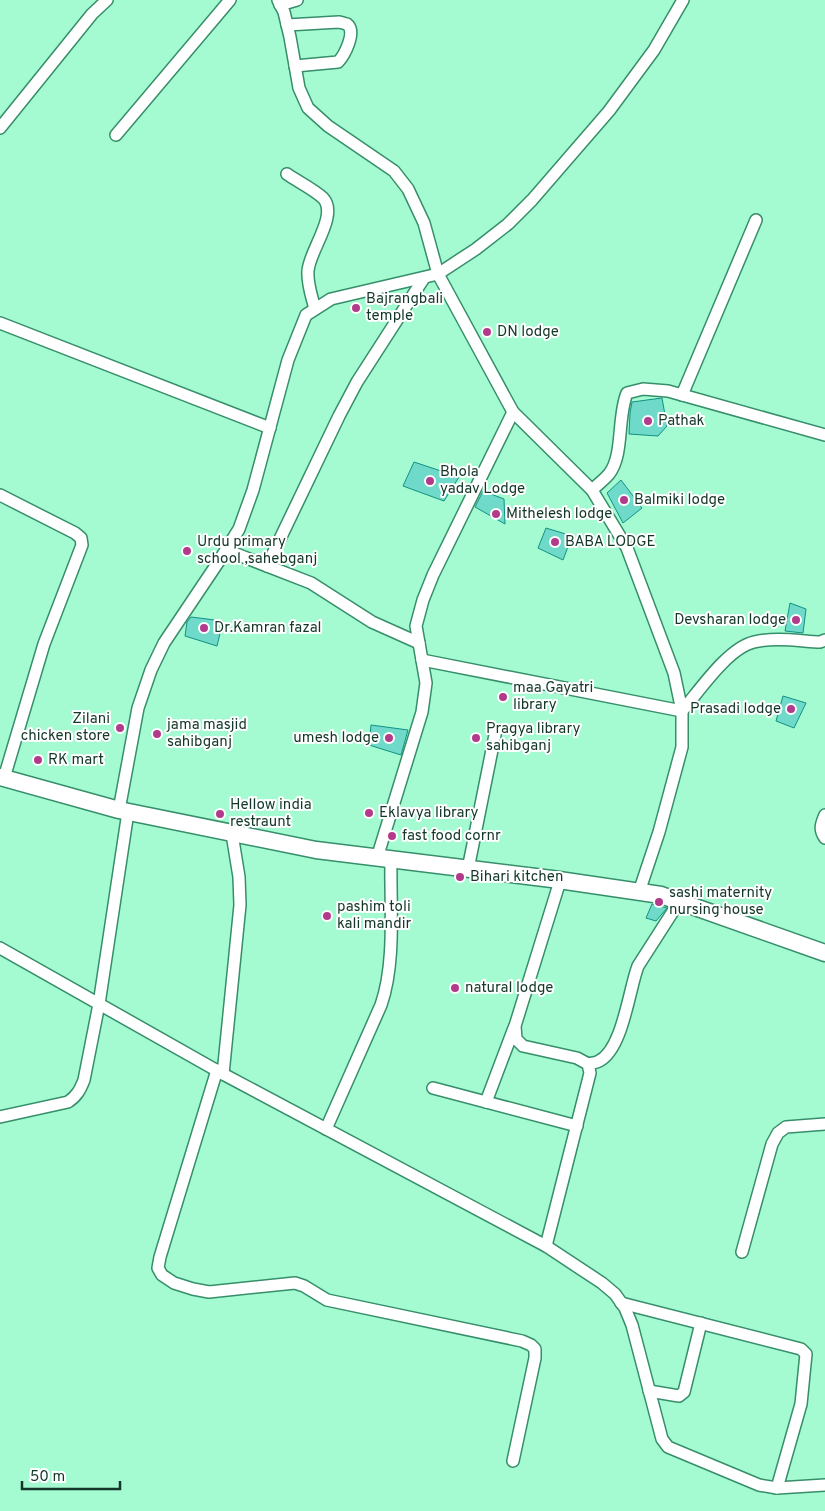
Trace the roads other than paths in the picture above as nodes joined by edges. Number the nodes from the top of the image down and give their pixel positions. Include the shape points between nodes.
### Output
1 (106, 0) edge
2 (230, 0) edge
3 (297, 0) edge
4 (683, 0) edge
5 (279, 2) edge
6 (287, 25) junction
7 (295, 66) junction
8 (0, 128) edge
9 (116, 135) dead end
10 (287, 174) dead end
11 (756, 220) dead end
12 (438, 274) junction
13 (424, 278) junction
14 (315, 309) junction
15 (0, 324) edge
16 (682, 395) junction
17 (513, 412) junction
18 (270, 428) junction
19 (825, 435) edge
20 (592, 490) junction
21 (0, 495) edge
22 (226, 550) junction
23 (267, 566) junction
24 (825, 640) edge
25 (419, 643) junction
26 (422, 660) junction
27 (682, 711) junction
28 (496, 730) dead end
29 (2, 778) edge
30 (123, 811) junction
31 (825, 815) edge
32 (232, 834) junction
33 (825, 838) edge
34 (384, 858) junction
35 (468, 869) junction
36 (560, 880) junction
37 (639, 892) junction
38 (680, 902) junction
39 (0, 948) edge
40 (825, 953) edge
41 (99, 1004) junction
42 (515, 1026) junction
43 (588, 1064) junction
44 (220, 1072) junction
45 (433, 1088) dead end
46 (486, 1102) junction
47 (0, 1117) edge
48 (825, 1124) edge
49 (577, 1126) junction
50 (326, 1129) junction
51 (546, 1246) junction
52 (742, 1252) dead end
53 (621, 1303) junction
54 (701, 1324) junction
55 (649, 1391) junction
56 (513, 1461) dead end
57 (825, 1485) edge
58 (777, 1488) junction

1 - 8 street
2 - 9 street
3 - 5 street
4 - 12 street via 654,50 621,96 532,200 508,224
5 - 6 street
6 - 7 street
6 - 7 street via 339,22 350,28 347,49 338,62
7 - 12 street via 299,88 308,108 394,172 408,189 424,223
10 - 14 street via 323,198 328,209 308,266
11 - 16 street
12 - 13 street
12 - 17 street
13 - 14 street via 331,299
13 - 23 street via 357,382
14 - 18 street via 306,315 288,360
15 - 18 street
16 - 19 street
16 - 20 street via 644,389 627,393 622,404 616,458 610,472
17 - 20 street
17 - 25 street via 433,575 416,626
18 - 22 street via 239,529
20 - 27 street via 627,548 674,673
21 - 29 street via 75,533 81,538 82,545 44,644
22 - 23 street
22 - 30 street via 164,643 150,670 138,708
23 - 25 street via 311,583 372,622
24 - 27 street via 768,640 740,647
25 - 26 street
26 - 27 street
26 - 34 street via 426,683 422,712
27 - 37 street via 682,747
28 - 35 street
29 - 30 main road
30 - 32 main road
30 - 41 street
31 - 33 street via 821,825
32 - 34 main road via 316,850
32 - 44 street via 240,905
34 - 35 main road
34 - 50 street via 390,948 387,987
35 - 36 main road
36 - 37 main road
36 - 42 street
37 - 38 main road
38 - 40 main road
38 - 43 street via 638,966 625,1018 611,1049 599,1062
39 - 41 street
41 - 44 street
41 - 47 street via 84,1080 75,1097 68,1102
42 - 43 street via 516,1039 523,1046 577,1058
42 - 46 street
43 - 49 street via 590,1073
44 - 50 street
44 - 56 street via 160,1257 158,1268 162,1275 174,1283 209,1292 295,1283 327,1300 531,1345 535,1349 535,1358
45 - 46 street
46 - 49 street
48 - 52 street via 786,1127 778,1133 772,1144
49 - 51 street
50 - 51 street
51 - 53 street via 602,1283
53 - 54 street
53 - 55 street via 632,1326
54 - 55 street via 684,1392 680,1396
54 - 58 street via 801,1349 806,1354 801,1404
55 - 58 street via 662,1438 668,1447 758,1485
57 - 58 street

